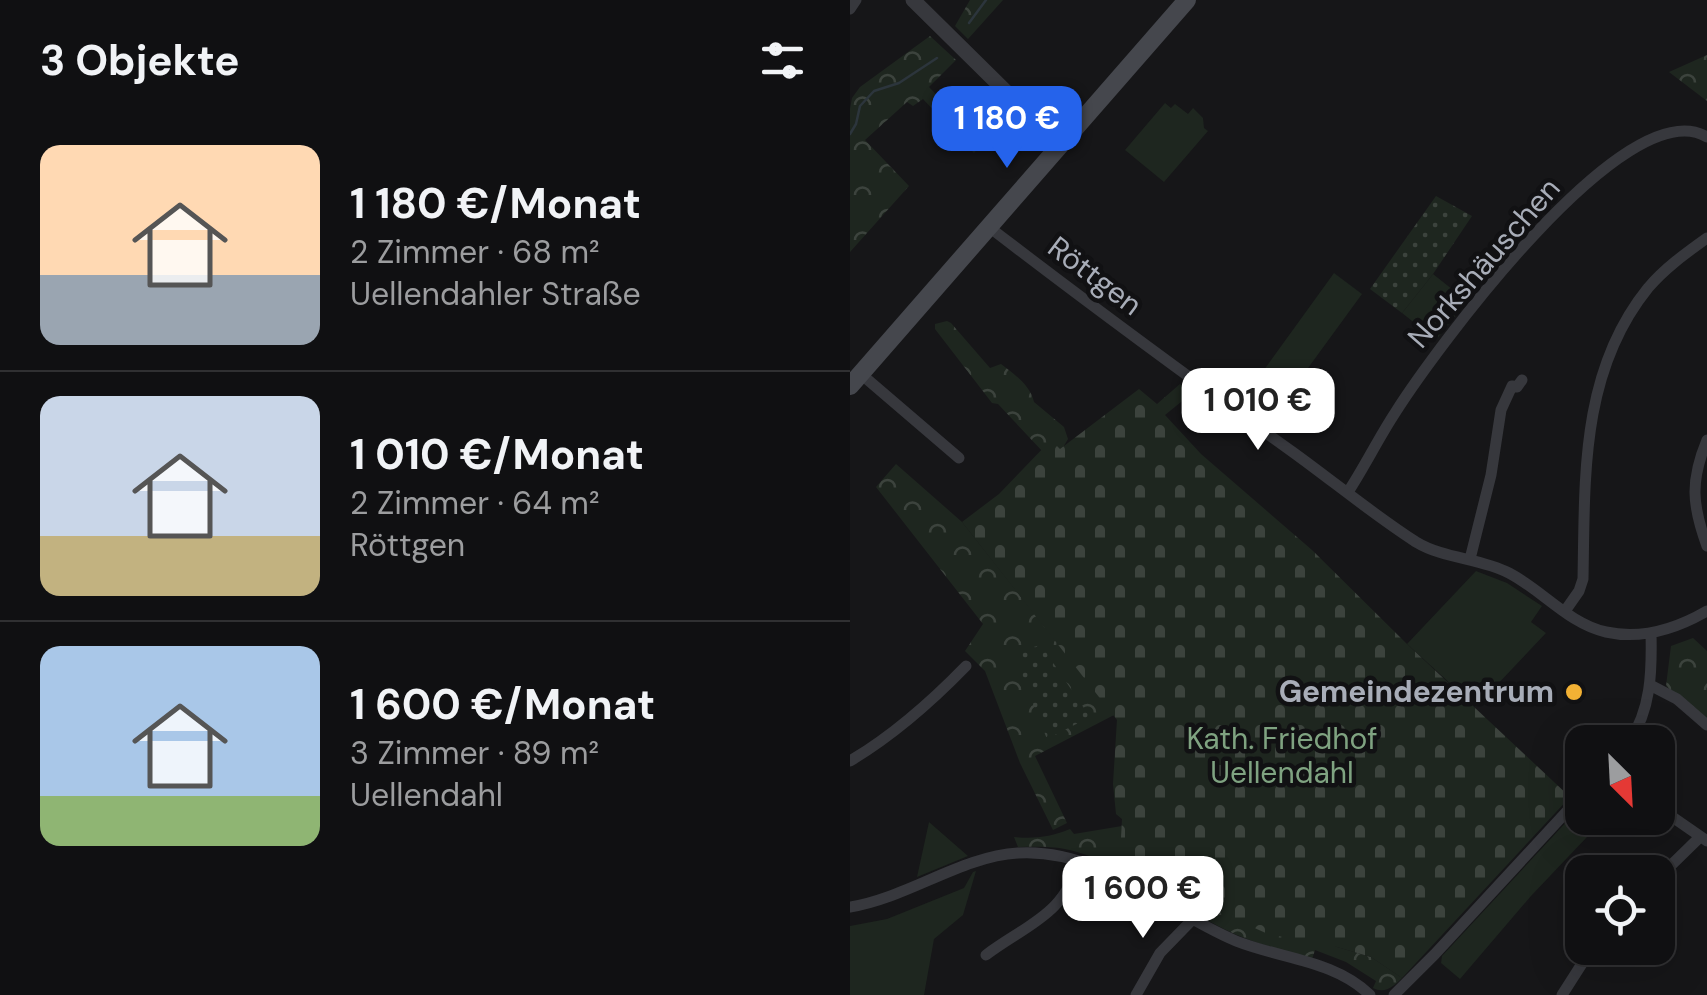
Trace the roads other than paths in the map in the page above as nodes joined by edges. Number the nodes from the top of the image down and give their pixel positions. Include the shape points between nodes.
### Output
1 (856, 0) edge
2 (914, 0) edge
3 (1188, 0) edge
4 (850, 10) edge
5 (1707, 137) edge
6 (1061, 146) junction
7 (989, 227) junction
8 (1707, 238) edge
9 (856, 380) edge
10 (1522, 380) dead end
11 (1707, 440) edge
12 (958, 458) dead end
13 (1348, 492) junction
14 (1707, 546) edge
15 (1470, 559) junction
16 (1565, 611) junction
17 (1707, 611) edge
18 (1652, 633) junction
19 (966, 666) dead end
20 (1650, 685) junction
21 (1637, 725) edge
22 (1707, 725) edge
23 (850, 761) edge
24 (1565, 813) edge
25 (1675, 818) edge
26 (1704, 839) edge
27 (1078, 860) junction
28 (1675, 864) edge
29 (850, 907) edge
30 (1193, 919) junction
31 (986, 955) dead end
32 (1581, 965) edge
33 (1136, 995) edge
34 (1370, 995) edge
35 (1394, 995) edge
36 (1562, 995) edge

1 - 4 street
2 - 6 street
3 - 6 main road
5 - 13 street, Norkshäuschen via 1686,130 1654,138 1566,200 1437,351
6 - 7 main road
7 - 9 main road
7 - 13 street, Röttgen
8 - 16 street via 1648,289 1601,378 1586,448 1583,579
9 - 12 street
10 - 15 street via 1502,410
11 - 14 street via 1694,500
13 - 15 street, Röttgen via 1426,548
15 - 16 street, Röttgen via 1524,581
16 - 18 street, Röttgen via 1603,632
17 - 18 street, Röttgen
18 - 20 street
19 - 23 street via 901,727
20 - 21 street
20 - 22 street
24 - 35 street
25 - 26 street
26 - 28 street
27 - 29 street via 1013,853
27 - 30 street
27 - 31 street via 1058,902
30 - 33 street via 1160,953
30 - 34 street via 1251,947 1330,970
32 - 36 street

